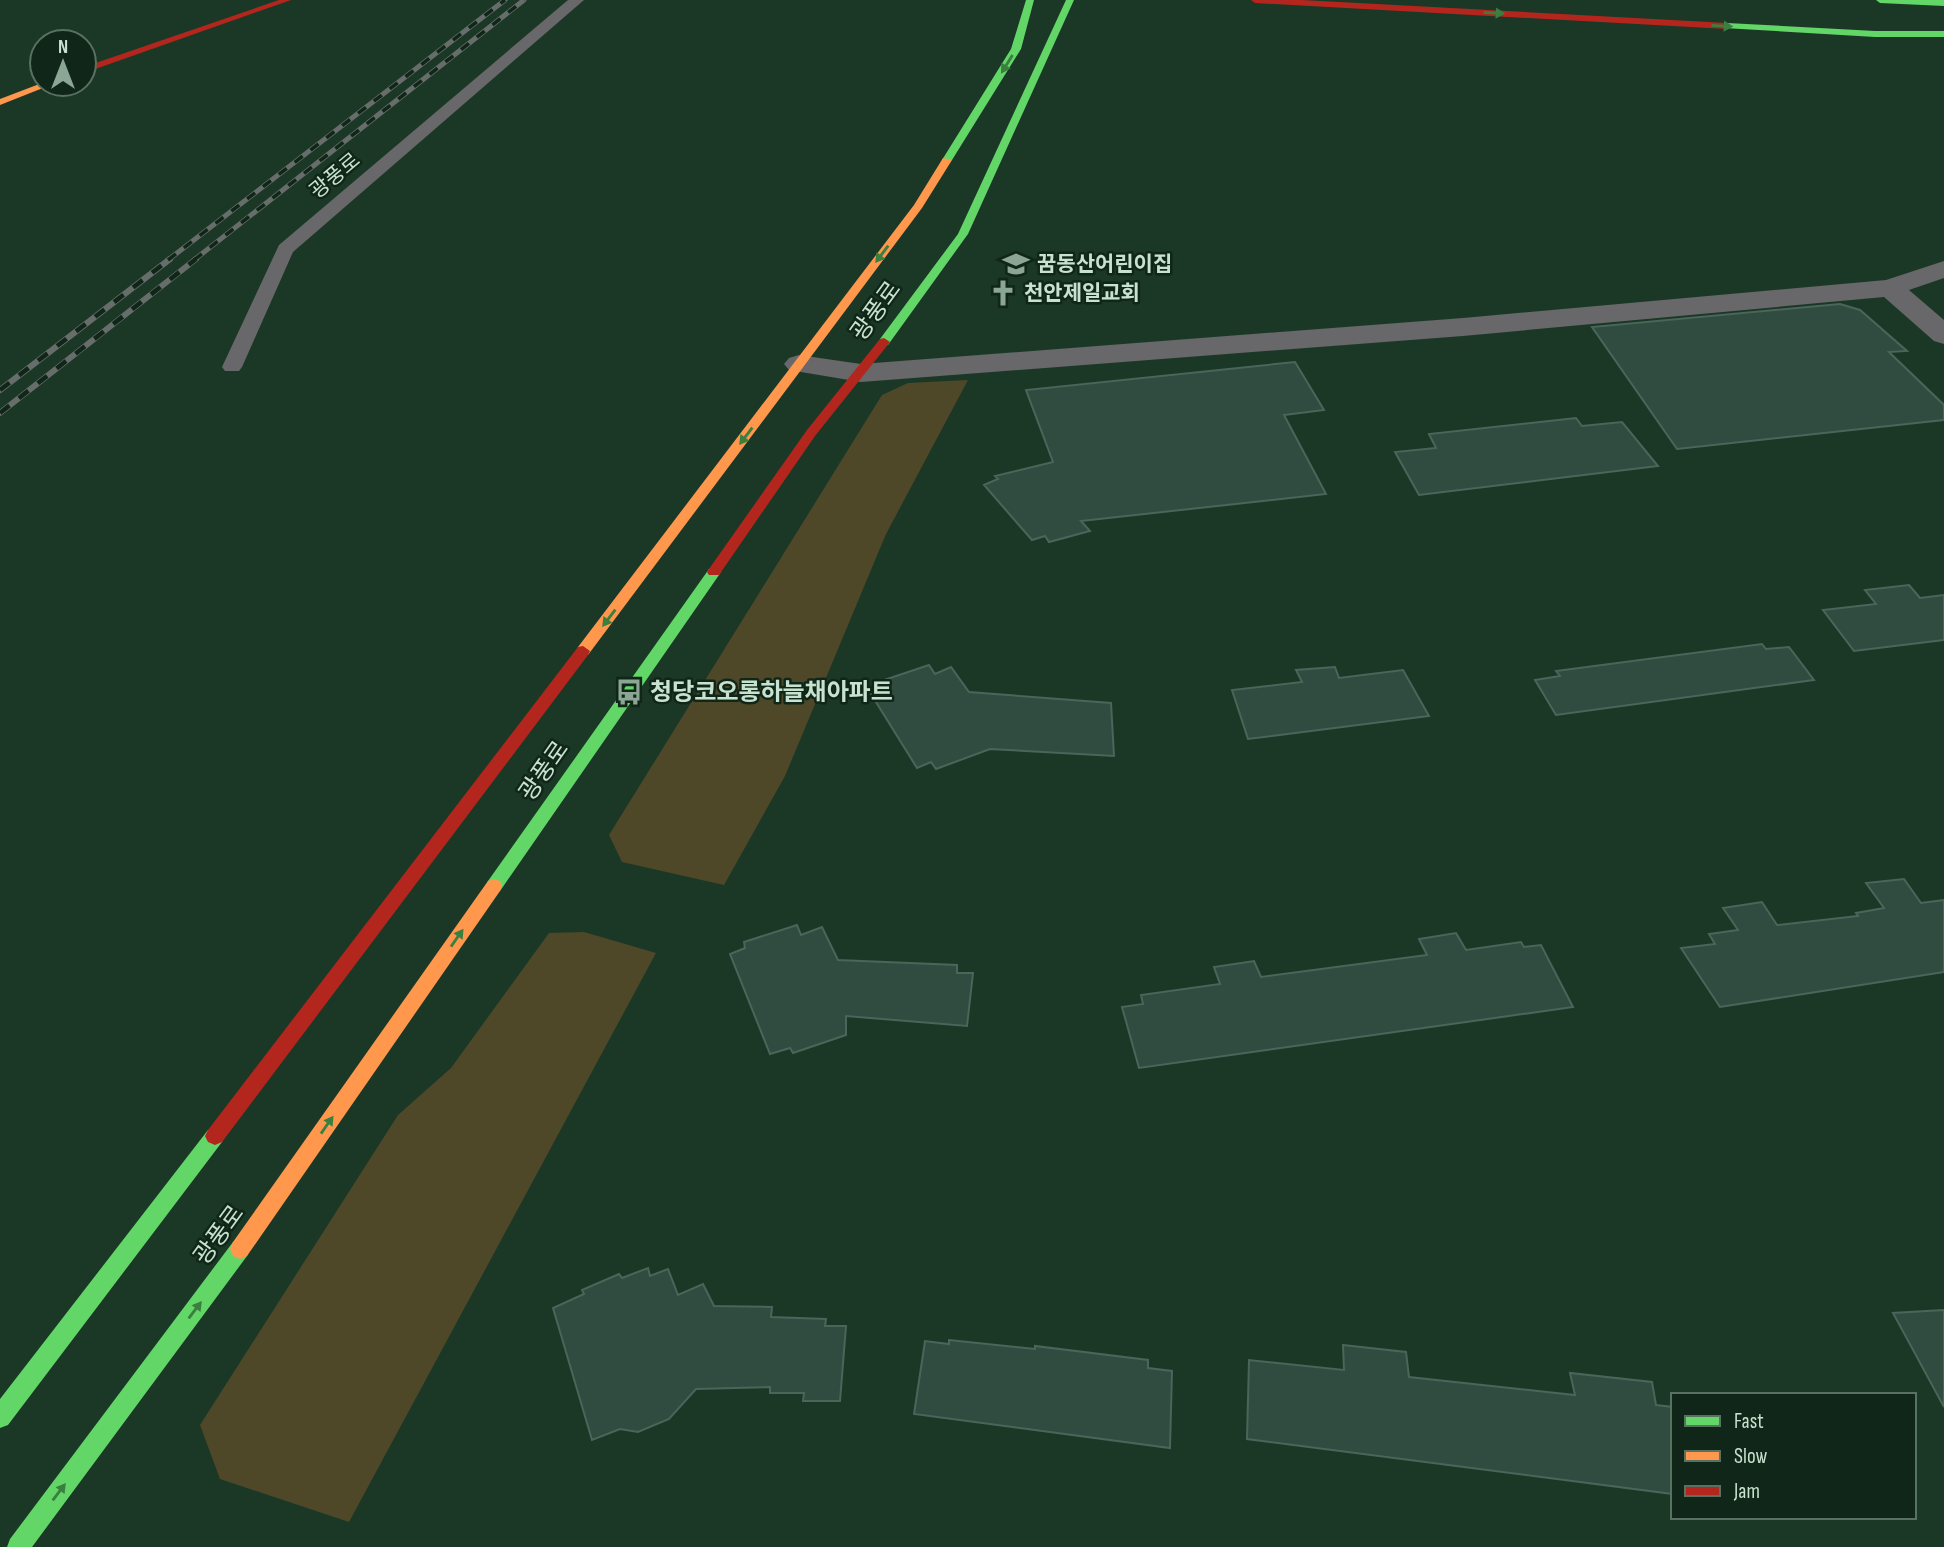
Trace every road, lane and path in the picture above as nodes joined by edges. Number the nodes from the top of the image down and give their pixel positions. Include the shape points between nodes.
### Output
1 (287, 0) edge
2 (578, 0) edge
3 (1030, 0) edge
4 (1070, 0) edge
5 (1255, 0) edge
6 (1944, 3) edge
7 (1878, 7) edge
8 (1944, 18) edge
9 (1944, 34) edge
10 (98, 65) edge
11 (28, 92) edge
12 (0, 102) edge
13 (1944, 270) edge
14 (1890, 289) junction
15 (1944, 335) edge
16 (799, 364) junction
17 (232, 367) dead end
18 (861, 373) junction
19 (0, 1417) edge
20 (18, 1547) edge

1 - 10 main road
2 - 17 lane, 광풍로 via 285,249
3 -> 16 main road, 광풍로 via 1016,49 918,206
4 - 18 main road, 광풍로 via 963,234
5 -> 9 main road
6 - 7 main road
7 - 8 main road
11 - 12 main road
13 - 14 street
14 - 15 street
14 - 18 street
16 - 18 street
16 -> 19 main road, 광풍로
20 -> 18 main road, 광풍로 via 245,1243 811,433

